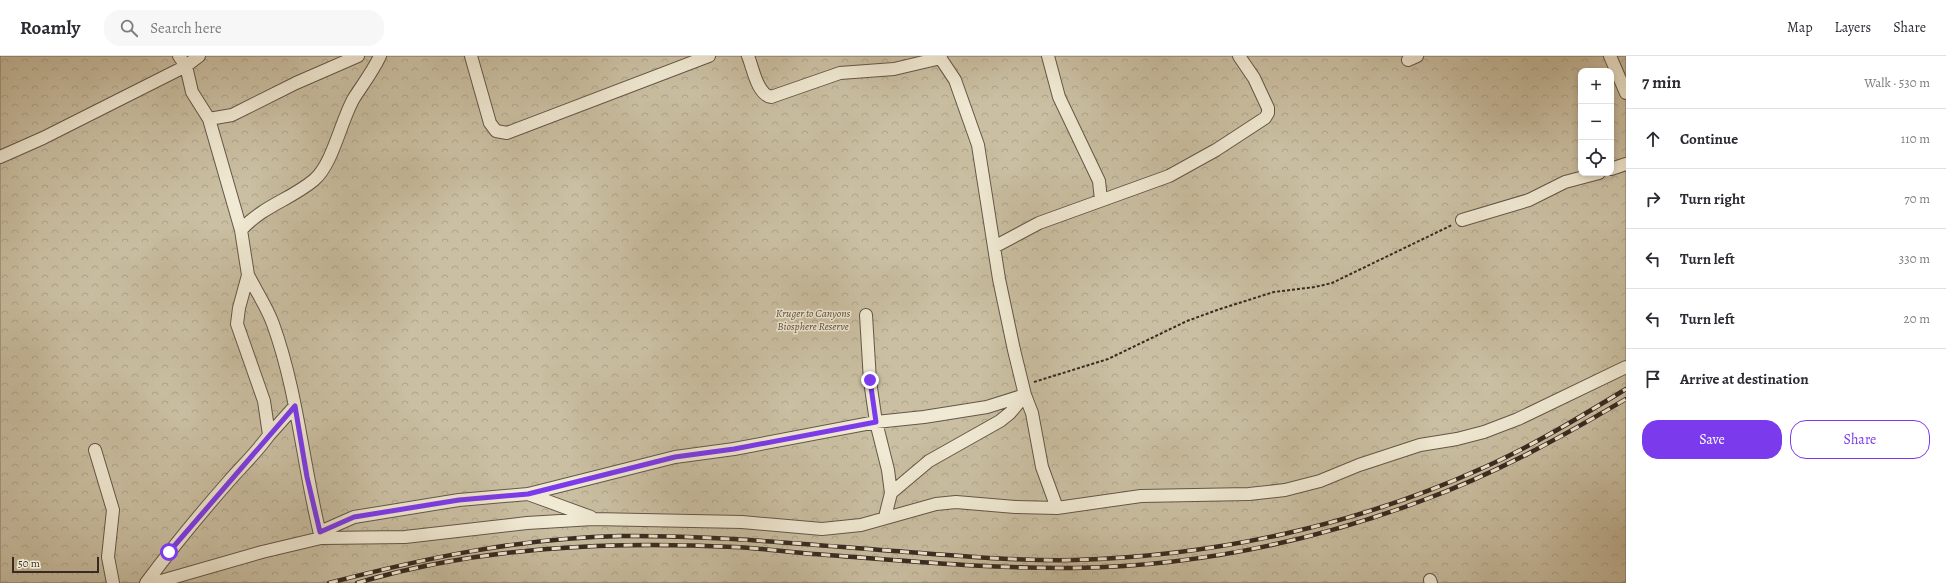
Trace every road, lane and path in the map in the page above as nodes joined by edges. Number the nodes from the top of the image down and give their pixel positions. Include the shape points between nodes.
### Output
1 (179, 56) edge
2 (199, 56) edge
3 (358, 56) edge
4 (380, 56) edge
5 (471, 56) edge
6 (709, 56) edge
7 (748, 56) edge
8 (1048, 56) edge
9 (1239, 56) edge
10 (1610, 56) edge
11 (940, 57) edge
12 (186, 66) junction
13 (1626, 93) edge
14 (209, 119) junction
15 (0, 158) edge
16 (1626, 164) edge
17 (1614, 168) edge
18 (1588, 176) edge
19 (1101, 200) junction
20 (1462, 220) joint
21 (241, 230) junction
22 (994, 247) junction
23 (248, 275) junction
24 (866, 315) dead end
25 (1626, 367) edge
26 (1024, 390) junction
27 (295, 406) junction
28 (876, 422) junction
29 (269, 435) junction
30 (95, 450) dead end
31 (891, 492) junction
32 (528, 494) junction
33 (1057, 508) junction
34 (885, 517) junction
35 (593, 518) junction
36 (320, 535) junction
37 (113, 583) edge
38 (146, 583) edge
39 (154, 583) edge

1 - 12 street
2 - 12 street
3 - 14 street via 232,115
4 - 21 street via 354,98 319,175 298,191 252,217
5 - 6 street via 490,123 496,130 507,133
7 - 11 street via 761,90 771,97 840,73 894,69
8 - 19 street via 1059,97 1099,181
9 - 19 street via 1254,78 1268,108 1265,118 1216,150 1169,176
10 - 13 street
11 - 22 street via 960,90 978,145
12 - 14 street via 192,92
12 - 15 street
14 - 21 street
16 - 17 street
18 - 20 street via 1565,182 1528,200
19 - 22 street via 1024,229
20 - 26 path via 1332,283 1274,292 1220,309 1188,321 1108,359
21 - 23 street
22 - 26 street via 1012,343
23 - 27 street via 272,321
23 - 29 street via 237,324 264,401
24 - 28 street via 870,380
25 - 33 street via 1518,419 1484,432 1420,445 1359,464 1320,481 1285,490 1249,494 1141,496
26 - 28 street via 987,407
26 - 31 street via 1010,413 1000,421 929,461
26 - 33 street via 1032,413 1042,467
27 - 29 street
27 - 36 street
28 - 31 street
28 - 32 street via 734,449 675,457
29 - 38 street via 169,552
30 - 37 street via 113,510 108,557
31 - 34 street
32 - 35 street
32 - 36 street via 459,500 354,517
33 - 34 street via 956,502 936,504
34 - 35 street via 861,525 822,528 735,522
35 - 36 street via 405,537
36 - 39 street

